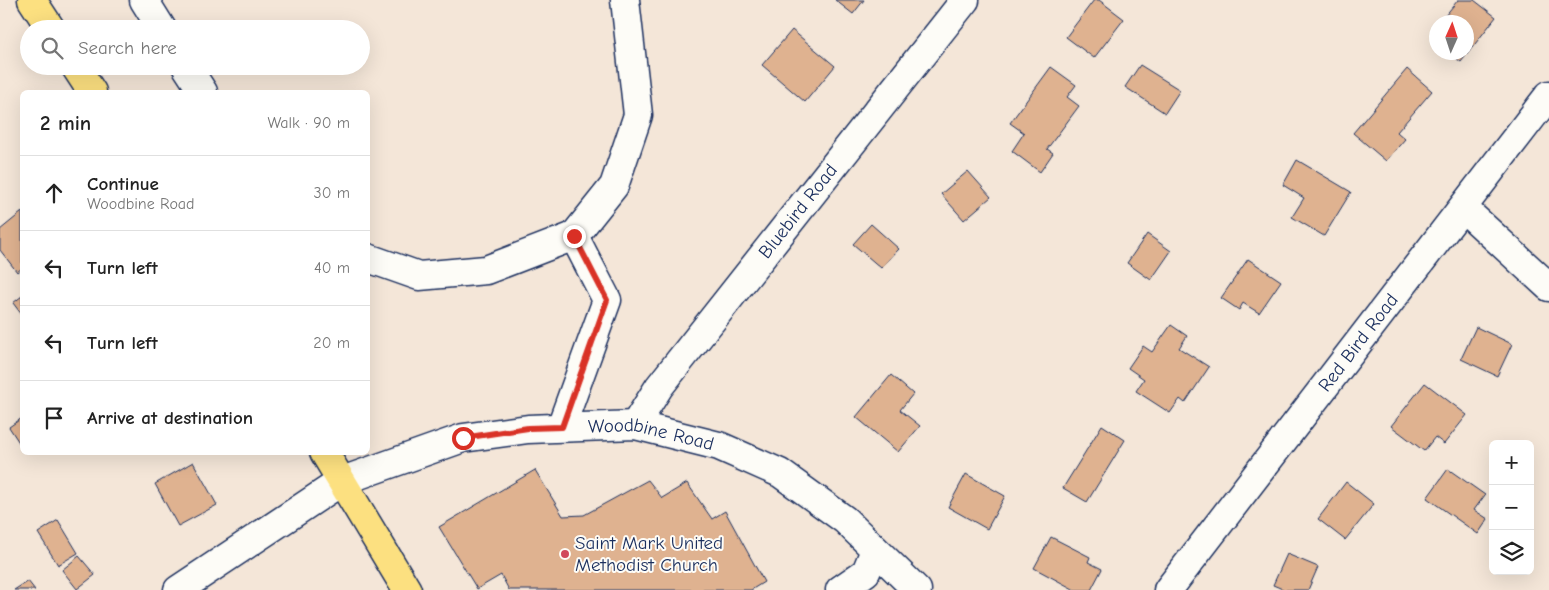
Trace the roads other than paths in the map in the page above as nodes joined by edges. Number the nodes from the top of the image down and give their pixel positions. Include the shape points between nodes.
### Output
1 (32, 0) edge
2 (144, 0) edge
3 (625, 0) edge
4 (965, 0) edge
5 (45, 20) edge
6 (156, 20) edge
7 (81, 75) edge
8 (192, 75) edge
9 (91, 90) edge
10 (202, 90) edge
11 (1549, 95) edge
12 (1463, 208) junction
13 (574, 236) junction
14 (370, 259) edge
15 (1549, 287) edge
16 (635, 425) junction
17 (562, 427) junction
18 (326, 455) edge
19 (342, 481) junction
20 (875, 550) junction
21 (178, 590) edge
22 (407, 590) edge
23 (840, 590) edge
24 (917, 590) edge
25 (1168, 590) edge

1 - 5 main road
2 - 6 street
3 - 13 street via 638,115 614,186
4 - 16 street, Bluebird Road via 659,387
7 - 9 main road
8 - 10 street
11 - 12 street, Red Bird Road
12 - 15 street
12 - 25 street, Red Bird Road
13 - 14 street via 486,270 420,276
13 - 17 street via 607,300
16 - 17 street, Woodbine Road
16 - 20 street, Woodbine Road via 719,446 780,474 845,520
17 - 19 street, Woodbine Road via 528,428 463,438
18 - 19 main road
19 - 21 street, Woodbine Road
19 - 22 main road
20 - 23 street via 866,572
20 - 24 street, Woodbine Road

